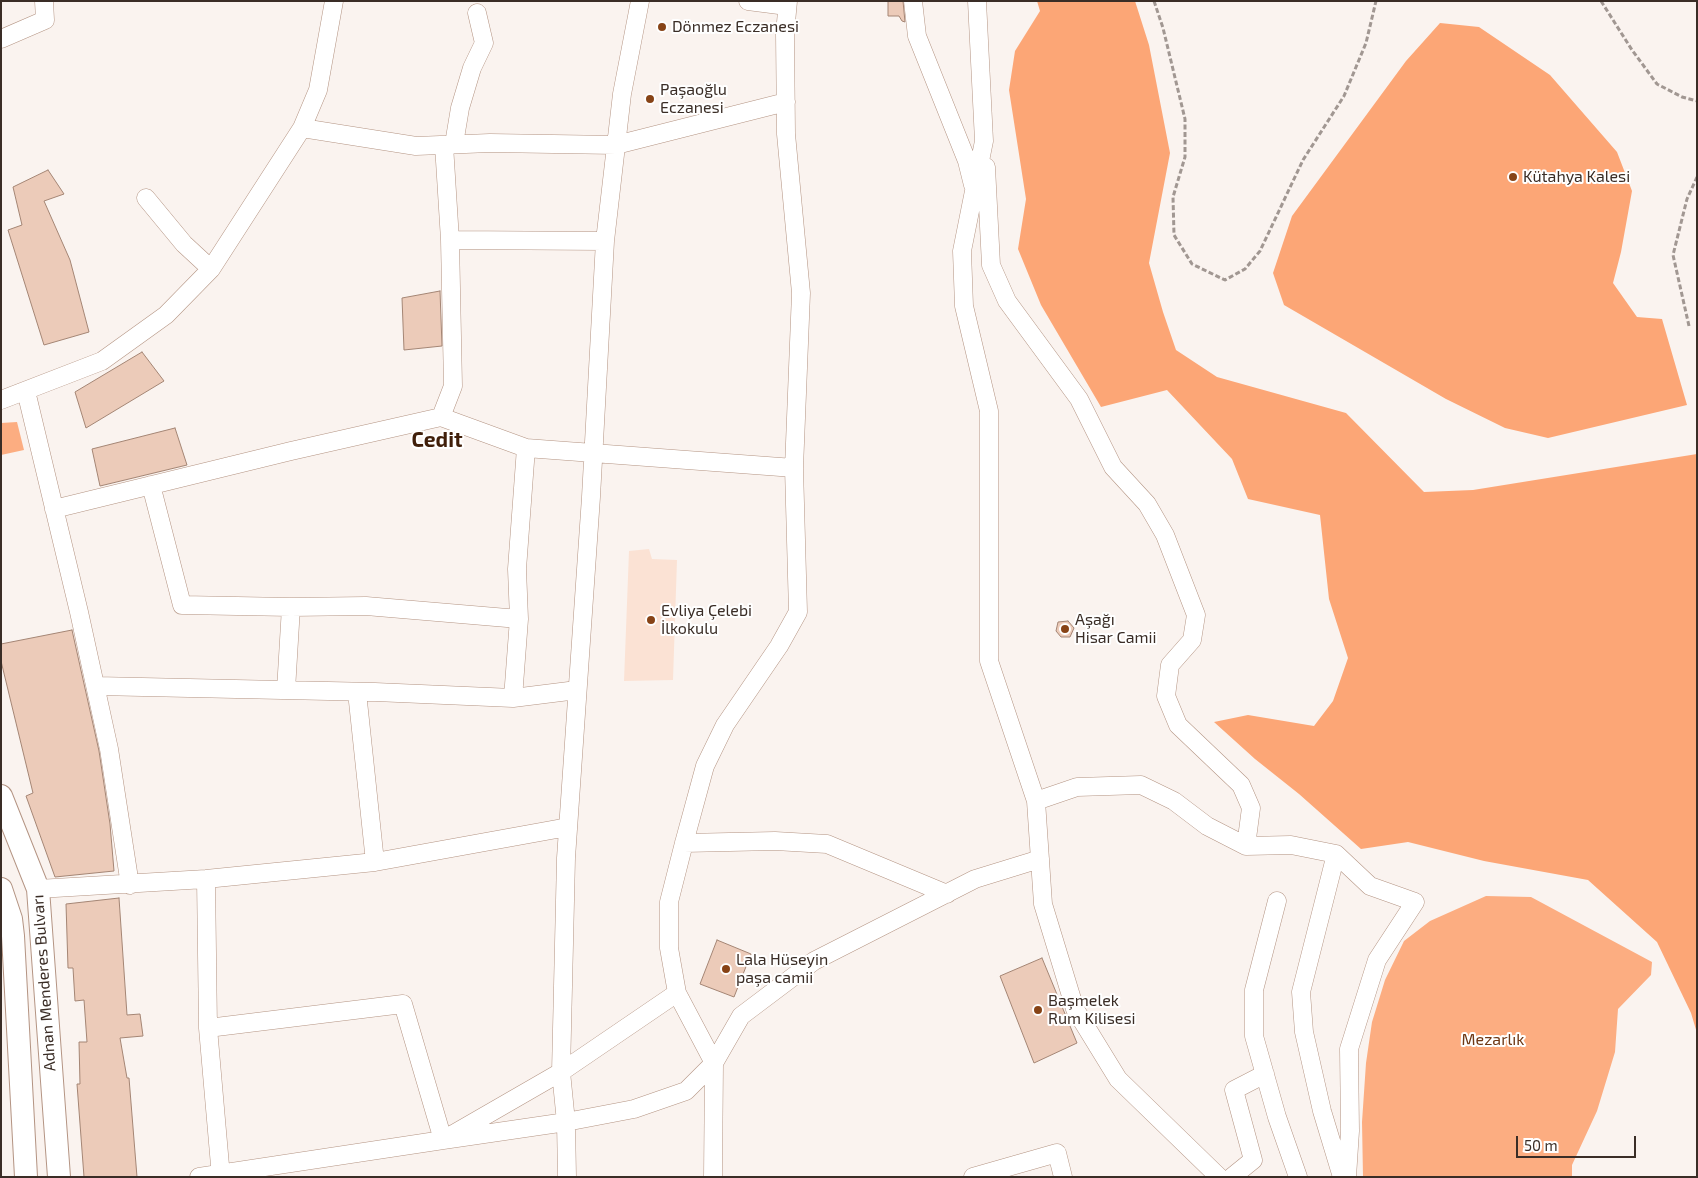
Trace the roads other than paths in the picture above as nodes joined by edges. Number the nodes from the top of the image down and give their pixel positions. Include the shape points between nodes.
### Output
1 (44, 1) edge
2 (334, 1) edge
3 (640, 1) edge
4 (748, 1) edge
5 (913, 1) edge
6 (977, 1) edge
7 (787, 4) edge
8 (477, 14) dead end
9 (1, 39) edge
10 (786, 102) junction
11 (302, 128) junction
12 (984, 140) junction
13 (449, 145) junction
14 (616, 145) junction
15 (974, 190) junction
16 (146, 198) dead end
17 (450, 240) junction
18 (605, 241) junction
19 (211, 269) junction
20 (26, 391) junction
21 (1, 400) edge
22 (440, 418) junction
23 (526, 448) junction
24 (594, 452) junction
25 (794, 468) junction
26 (150, 486) junction
27 (54, 509) junction
28 (291, 607) junction
29 (519, 619) junction
30 (96, 686) junction
31 (286, 690) junction
32 (577, 690) junction
33 (357, 692) junction
34 (512, 698) junction
35 (1, 796) edge
36 (1036, 801) junction
37 (568, 828) junction
38 (684, 843) junction
39 (1246, 846) junction
40 (1336, 854) junction
41 (1040, 859) junction
42 (375, 862) junction
43 (206, 879) junction
44 (130, 885) junction
45 (1, 889) edge
46 (38, 889) junction
47 (947, 894) junction
48 (1277, 901) dead end
49 (6, 920) edge
50 (677, 993) junction
51 (208, 1028) junction
52 (714, 1063) junction
53 (561, 1072) junction
54 (1265, 1074) junction
55 (566, 1122) junction
56 (443, 1140) junction
57 (221, 1175) edge
58 (978, 1176) edge
59 (26, 1177) edge
60 (59, 1177) edge
61 (199, 1177) edge
62 (567, 1177) edge
63 (713, 1177) edge
64 (1063, 1177) edge
65 (1220, 1177) edge
66 (1232, 1177) edge
67 (1298, 1177) edge
68 (1342, 1177) edge
69 (1347, 1177) edge

1 - 9 street via 45,20
2 - 11 street via 318,90
3 - 14 street
4 - 7 street
5 - 15 street via 917,36 967,161
6 - 12 street
7 - 10 street
8 - 13 street via 484,43 472,68
10 - 14 street
10 - 25 street via 800,293
11 - 13 street via 416,146
11 - 19 street
12 - 15 street
12 - 39 street via 991,265 1007,301 1079,399 1113,467 1147,504 1165,535 1196,616 1192,640 1170,665 1166,696 1178,724 1241,785 1252,808
13 - 14 street
13 - 17 street
14 - 18 street
15 - 36 street via 962,251 964,306 989,411 989,661
16 - 19 street via 184,244
17 - 18 street
17 - 22 street via 453,386
18 - 24 street
19 - 20 street via 166,315 102,361
20 - 21 street
20 - 27 street
22 - 23 street
22 - 26 street
23 - 24 street
23 - 29 street via 517,569
24 - 25 street
24 - 32 street
25 - 38 street via 798,612 725,725 705,766
26 - 27 street
26 - 28 street via 182,605
27 - 30 street
28 - 29 street via 366,606
28 - 31 street
29 - 34 street
30 - 31 street
30 - 44 street
31 - 33 street
32 - 34 street
32 - 37 street
33 - 34 street
33 - 42 street
35 - 46 main road, Adnan Menderes Bulvarı
36 - 39 street via 1077,787 1141,785 1174,800 1207,826
36 - 41 street
37 - 42 street
37 - 53 street
38 - 47 street via 775,841 827,844
38 - 50 street via 669,902 669,948
39 - 40 street via 1291,845
40 - 68 street via 1301,992 1304,1032 1322,1111
40 - 69 street via 1370,886 1415,902 1377,960 1349,1050
41 - 47 street via 975,879
41 - 65 street via 1043,904 1075,1010 1118,1078
42 - 43 street
43 - 44 street
43 - 51 street
44 - 46 street
45 - 49 main road, Adnan Menderes Bulvarı
46 - 60 main road, Adnan Menderes Bulvarı
47 - 52 street via 814,961 741,1016
48 - 54 street via 1254,990 1254,1036
49 - 59 main road, Adnan Menderes Bulvarı via 13,936
50 - 52 street
50 - 53 street
51 - 56 street via 403,1004
51 - 57 street
52 - 55 street via 686,1091 634,1109
52 - 63 street
53 - 55 street
53 - 56 street
54 - 66 street via 1234,1090 1253,1160
54 - 67 street
55 - 56 street
55 - 62 street
56 - 57 street
57 - 61 street
58 - 64 street via 1057,1152

